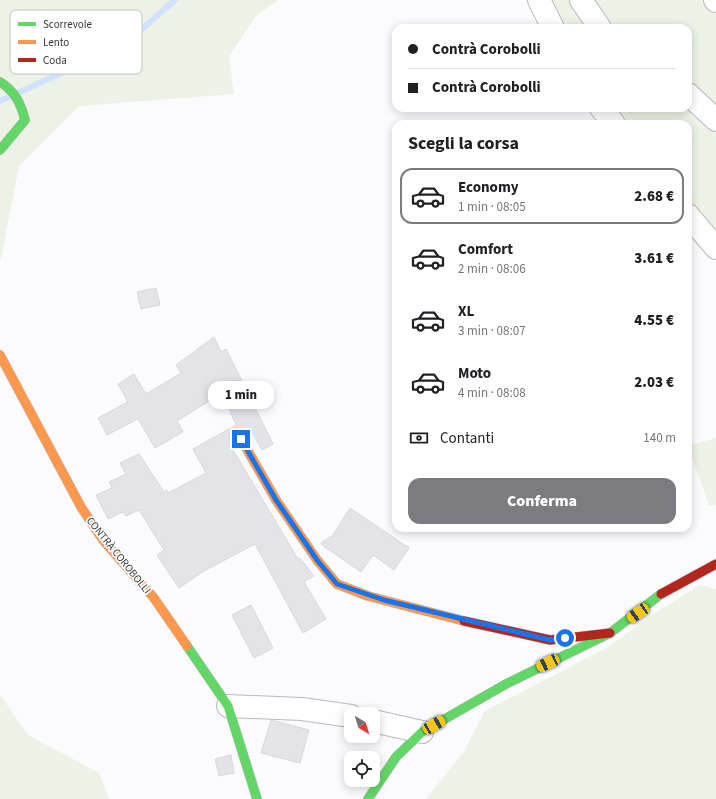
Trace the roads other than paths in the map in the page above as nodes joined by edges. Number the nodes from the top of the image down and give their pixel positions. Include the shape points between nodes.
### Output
1 (539, 0) edge
2 (581, 0) edge
3 (551, 24) edge
4 (597, 24) edge
5 (3, 84) edge
6 (692, 98) edge
7 (604, 112) edge
8 (611, 120) edge
9 (716, 120) edge
10 (0, 150) edge
11 (692, 220) edge
12 (716, 248) edge
13 (0, 355) edge
14 (241, 439) dead end
15 (716, 564) edge
16 (610, 633) junction
17 (228, 706) junction
18 (344, 715) edge
19 (380, 723) edge
20 (422, 732) junction
21 (257, 799) edge
22 (368, 799) edge

1 - 3 street
2 - 4 street
5 - 10 street via 21,103 25,120
6 - 9 street
7 - 8 street
11 - 12 street
13 - 17 street, CONTRÀ COROBOLLI via 80,507 103,540 154,598
14 - 16 street via 276,500 317,560 337,584 384,600 550,640
15 - 16 street via 665,591
16 - 20 street via 506,684
17 - 18 street via 302,709
17 - 21 street, CONTRÀ COROBOLLI
19 - 20 street
20 - 22 street via 396,757

